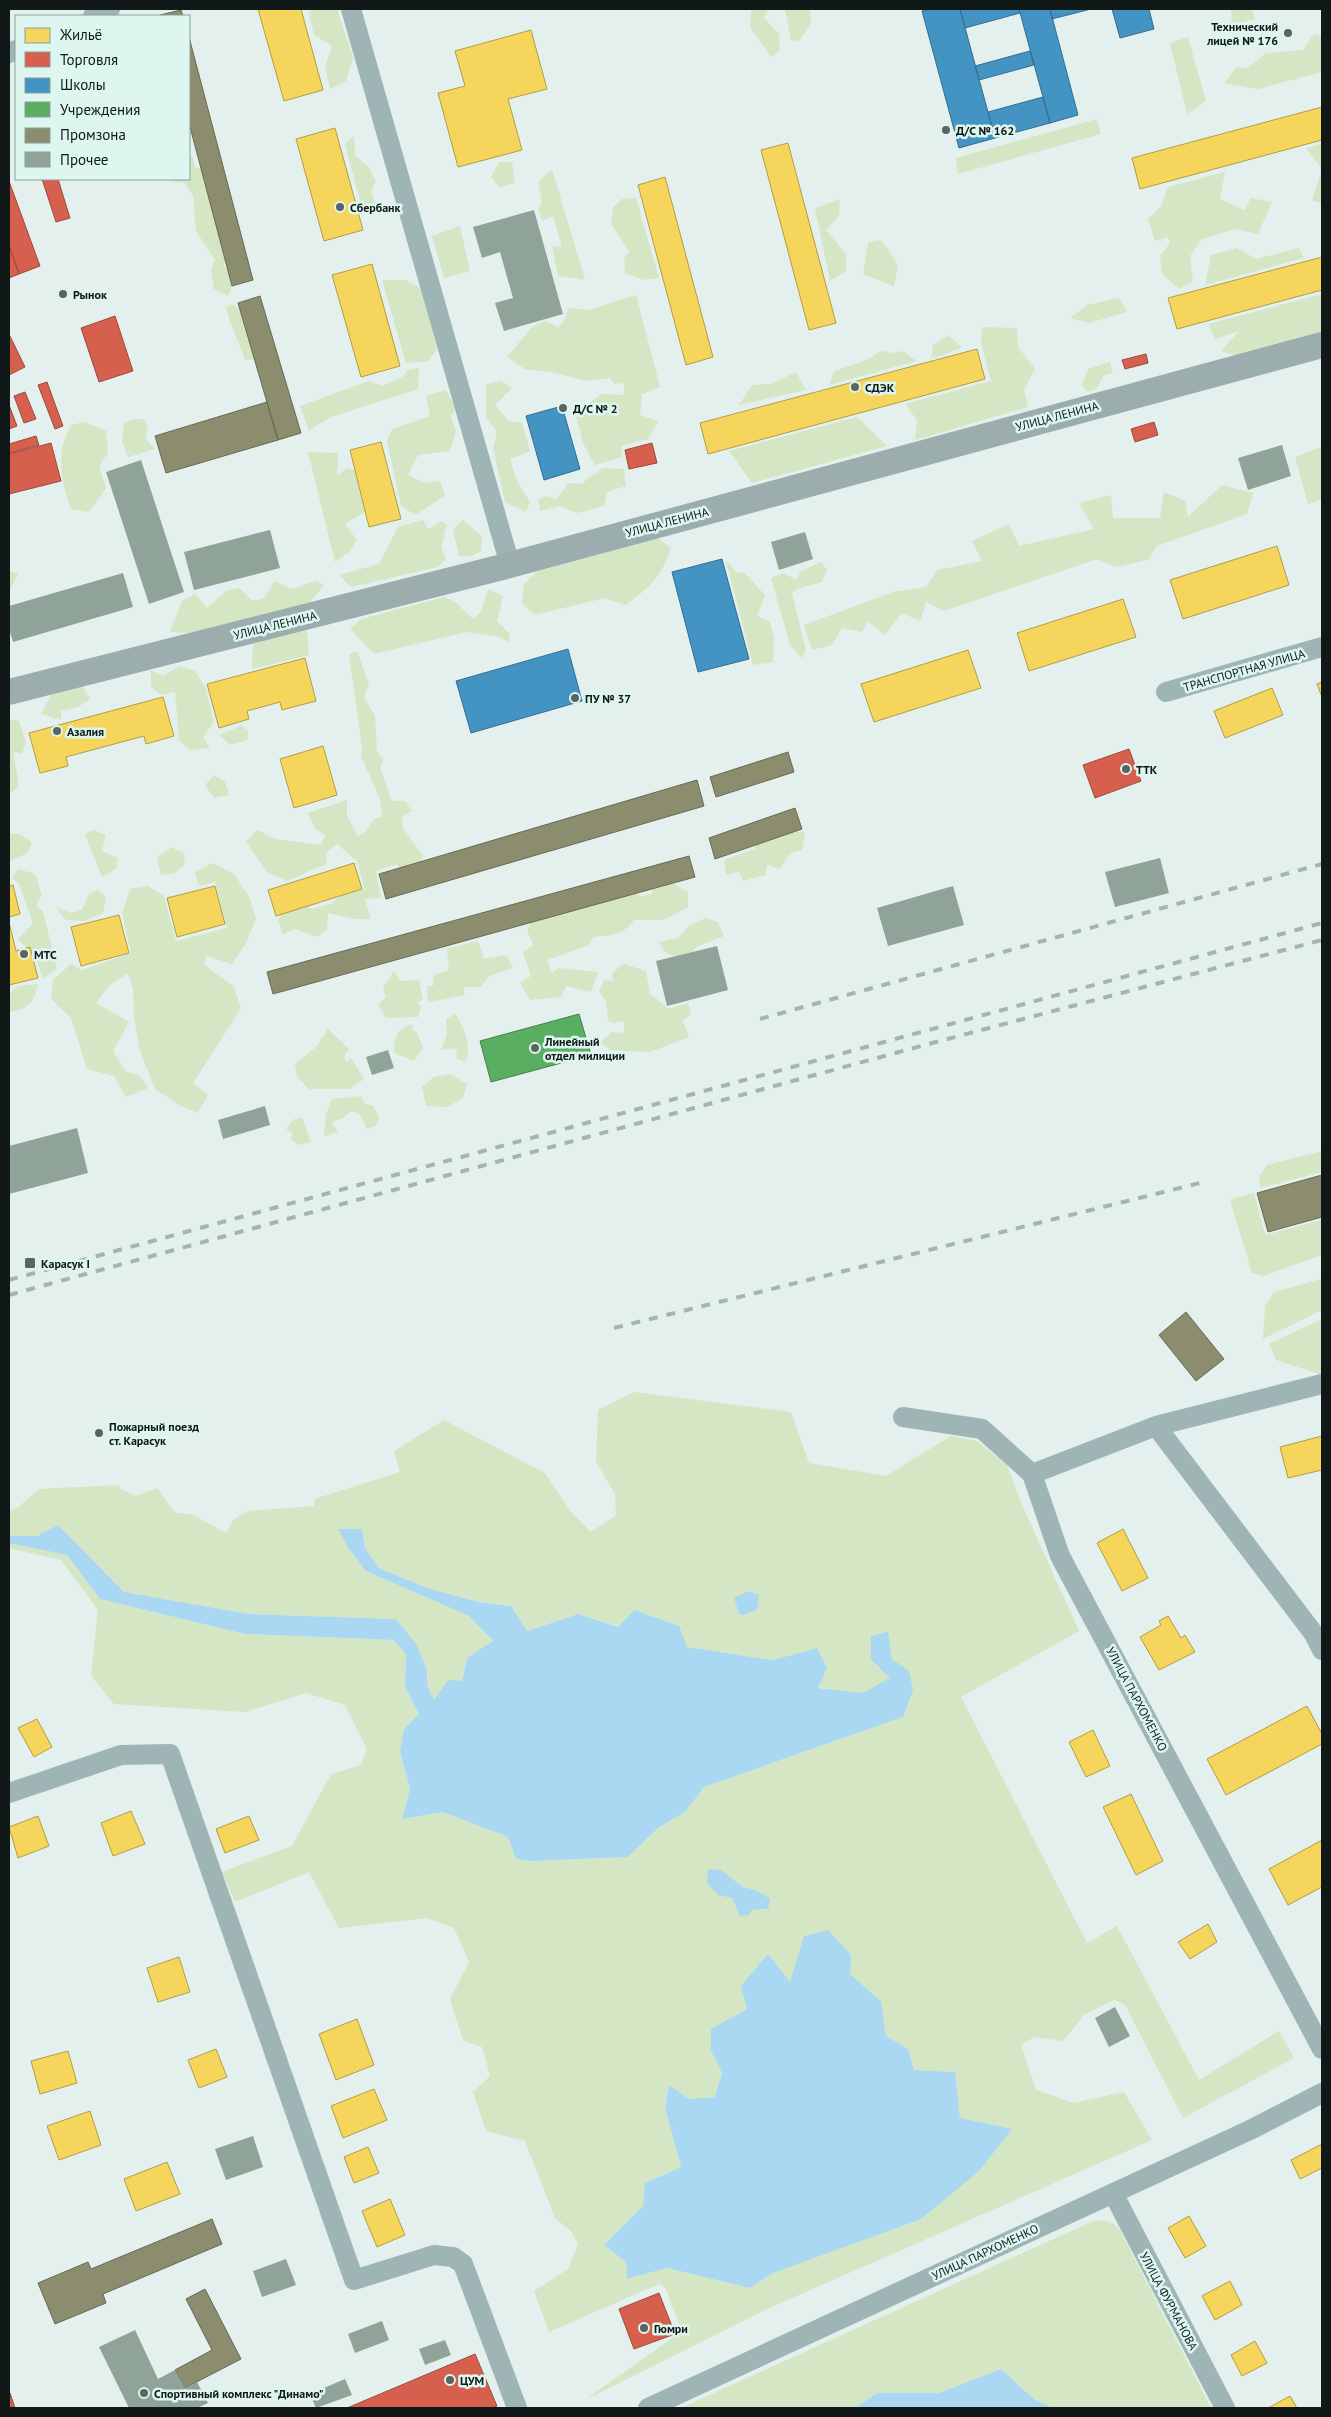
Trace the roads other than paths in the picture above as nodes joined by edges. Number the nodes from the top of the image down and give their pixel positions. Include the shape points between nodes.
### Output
1 (110, 9) edge
2 (350, 9) edge
3 (95, 15) edge
4 (1322, 345) edge
5 (510, 565) junction
6 (1322, 647) edge
7 (9, 692) edge
8 (1166, 692) dead end
9 (1322, 1384) edge
10 (903, 1416) dead end
11 (1156, 1426) junction
12 (1032, 1474) junction
13 (1322, 1650) edge
14 (9, 1792) edge
15 (1319, 2037) edge
16 (1322, 2093) edge
17 (1113, 2193) junction
18 (517, 2408) edge
19 (648, 2408) edge
20 (1226, 2408) edge

1 - 3 street
2 - 5 street
4 - 5 main road, УЛИЦА ЛЕНИНА
5 - 7 main road, УЛИЦА ЛЕНИНА
6 - 8 street, ТРАНСПОРТНАЯ УЛИЦА
9 - 11 street
10 - 12 street, УЛИЦА ПАРХОМЕНКО via 982,1429
11 - 12 street
11 - 13 street via 1314,1634
12 - 15 street, УЛИЦА ПАРХОМЕНКО via 1060,1556
14 - 18 street via 121,1755 170,1754 354,2280 434,2255 453,2257 463,2264
16 - 17 street, УЛИЦА ПАРХОМЕНКО
17 - 19 street, УЛИЦА ПАРХОМЕНКО
17 - 20 street, УЛИЦА ФУРМАНОВА

